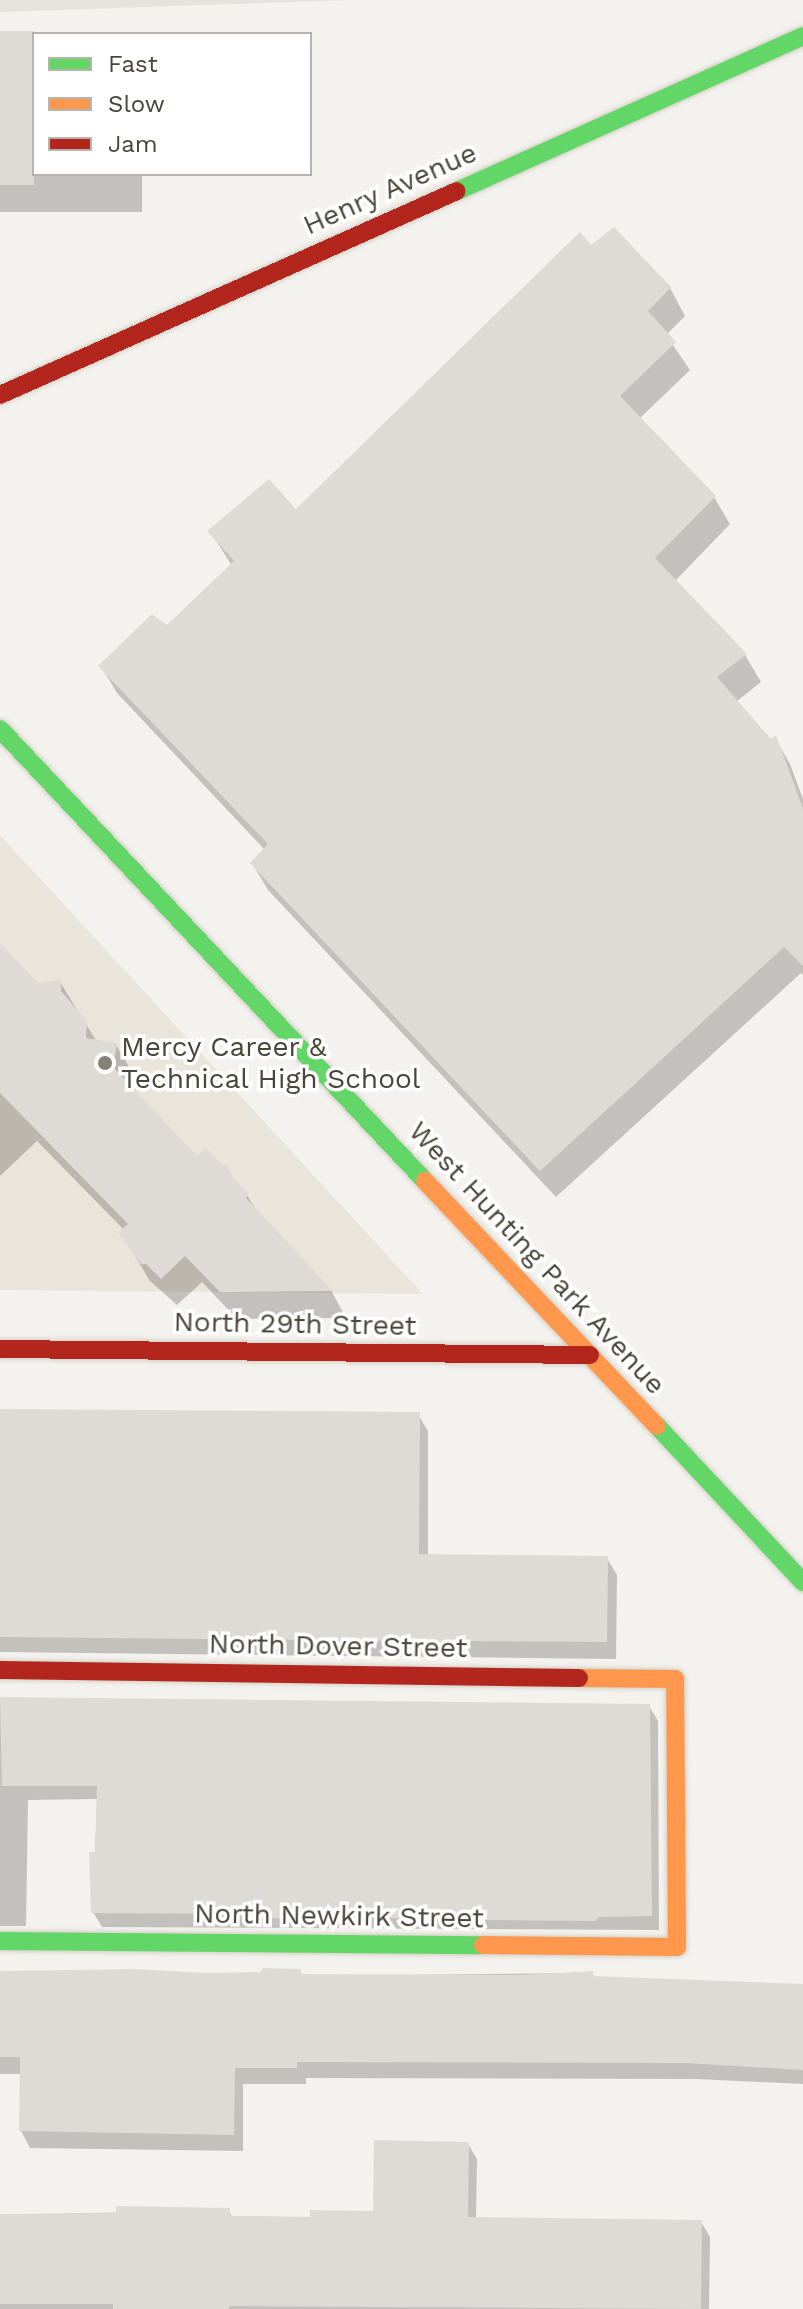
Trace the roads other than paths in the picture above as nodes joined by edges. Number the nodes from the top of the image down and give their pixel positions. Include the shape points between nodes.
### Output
1 (803, 36) edge
2 (0, 395) edge
3 (0, 729) edge
4 (0, 1349) edge
5 (590, 1355) junction
6 (803, 1582) edge
7 (0, 1670) edge
8 (0, 1941) edge
9 (677, 1947) joint

1 - 2 street, Henry Avenue
3 - 5 street, West Hunting Park Avenue
4 - 5 street, North 29th Street
5 - 6 street, West Hunting Park Avenue
7 - 9 street, North Dover Street via 675,1679
8 - 9 street, North Newkirk Street

